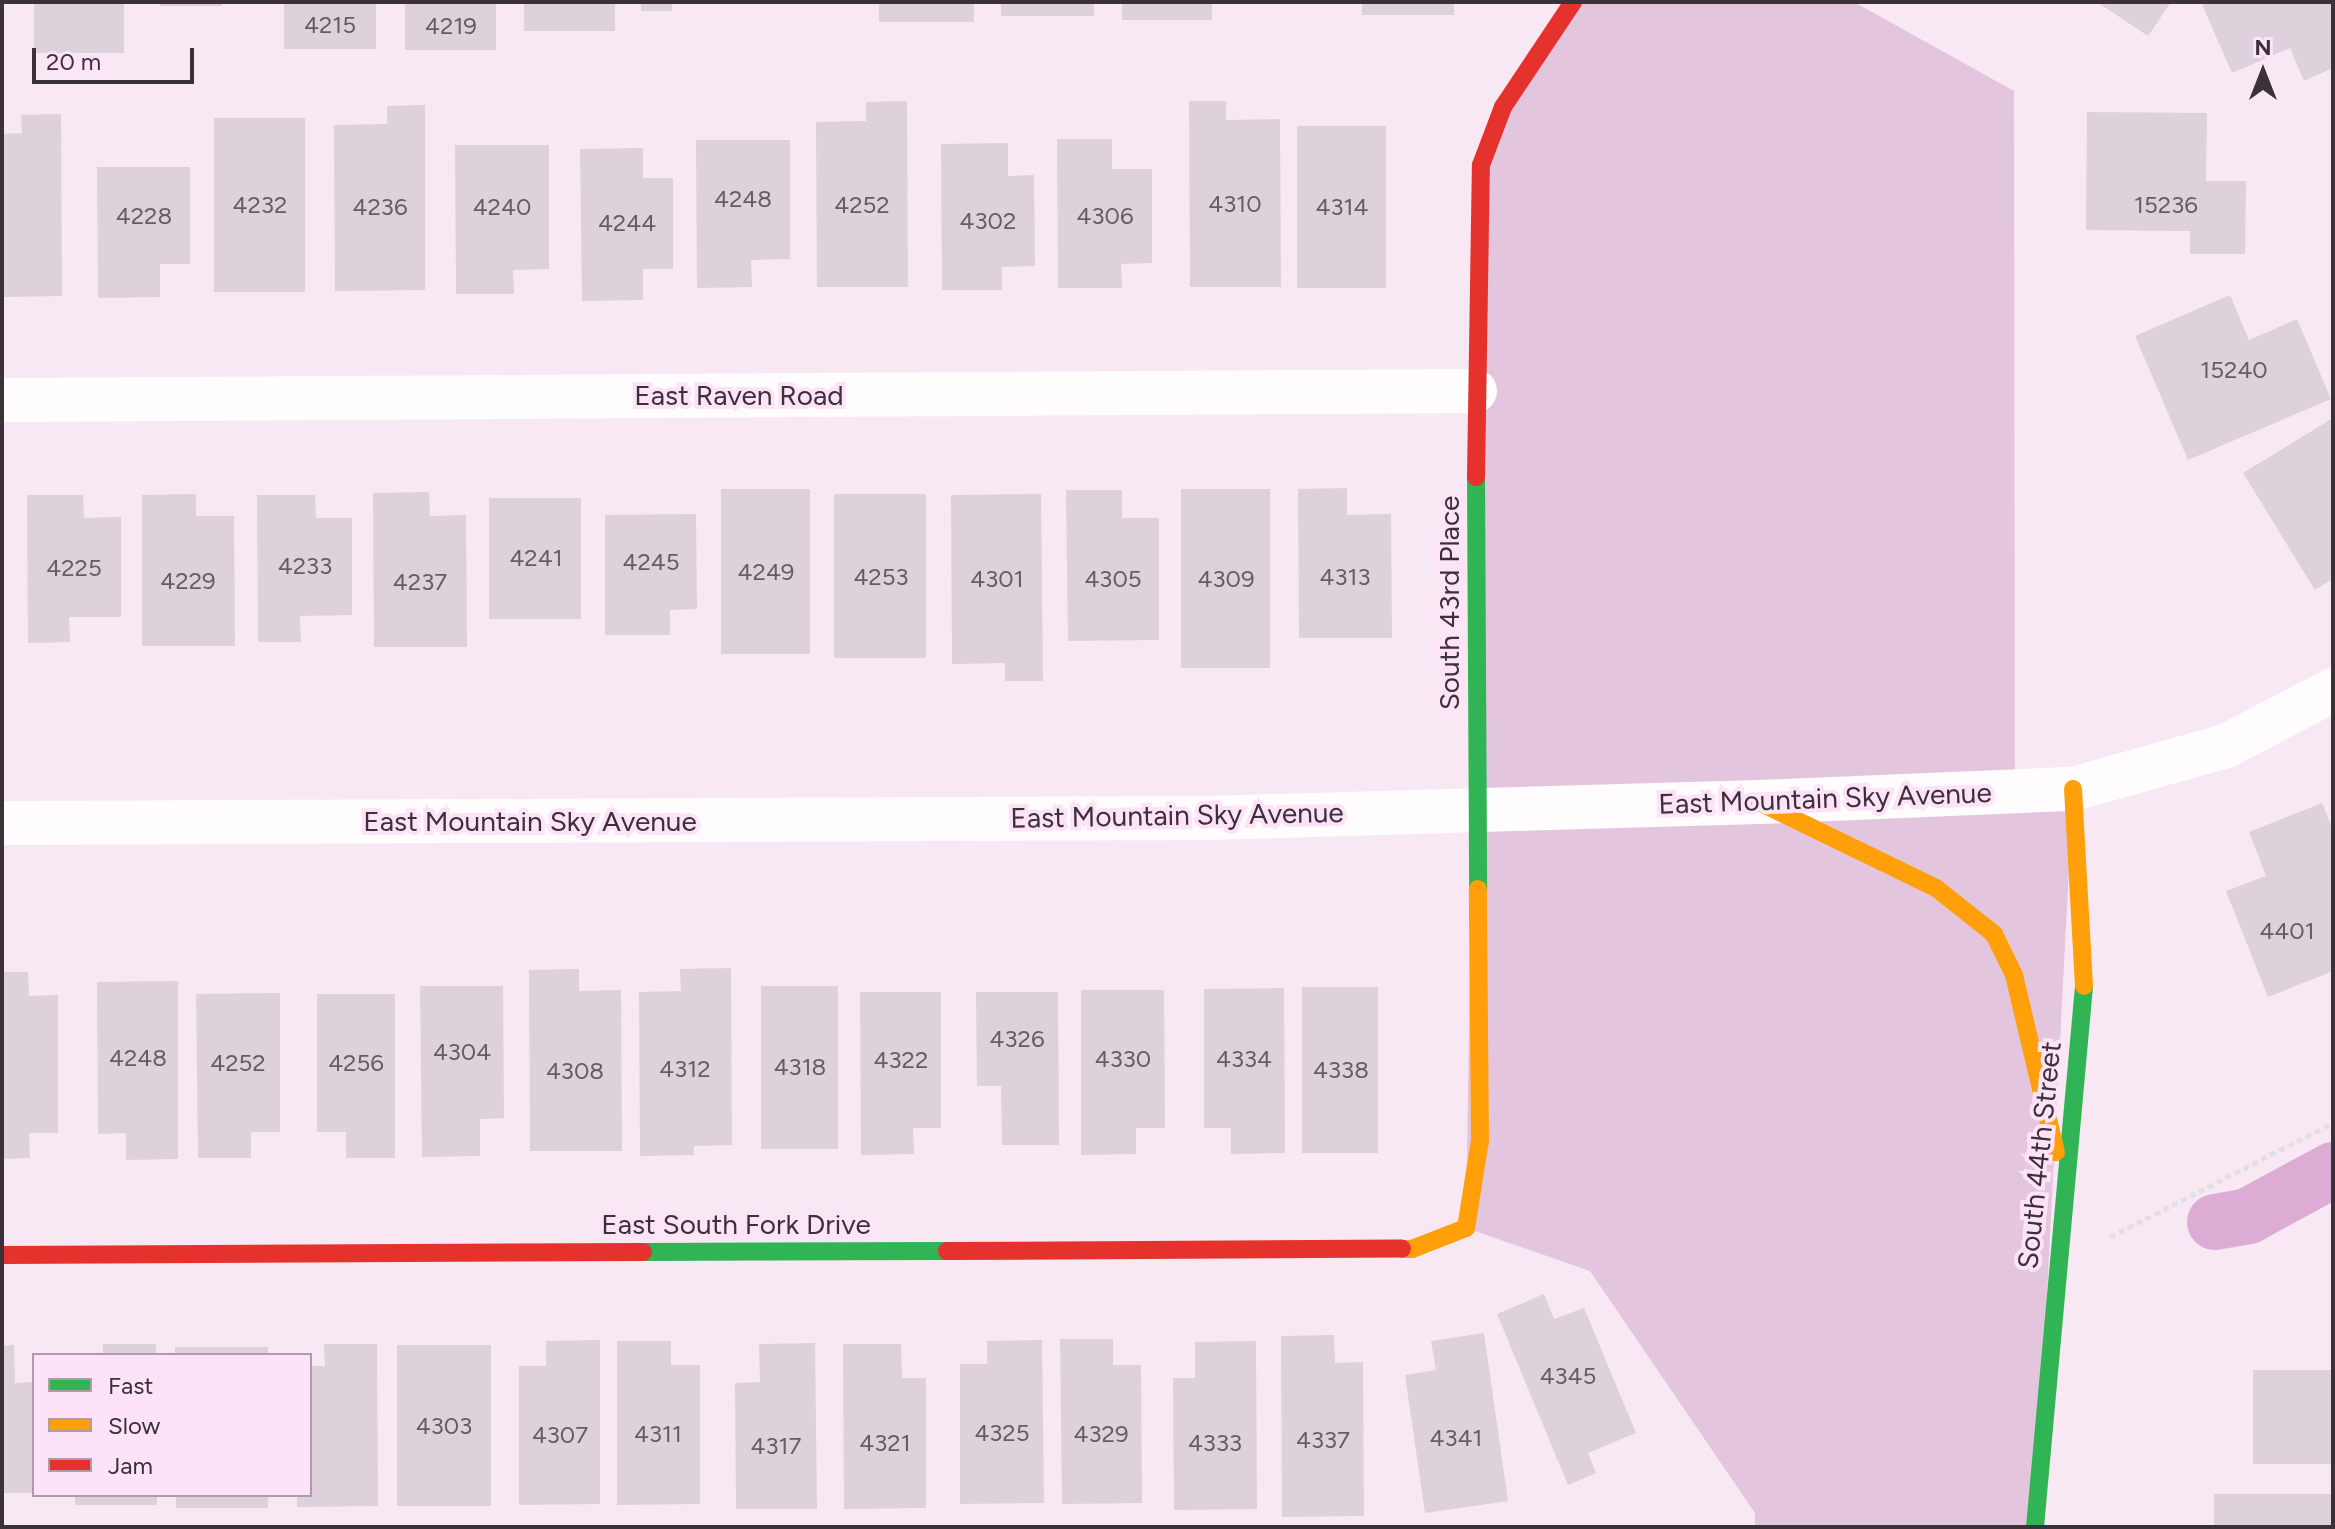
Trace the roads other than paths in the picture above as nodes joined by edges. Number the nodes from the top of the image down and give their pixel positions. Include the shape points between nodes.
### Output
1 (1573, 2) edge
2 (1475, 391) junction
3 (2, 400) edge
4 (2333, 690) edge
5 (2073, 789) junction
6 (1759, 802) junction
7 (1478, 808) junction
8 (2, 823) edge
9 (2065, 1190) junction
10 (1466, 1228) joint
11 (2, 1255) edge
12 (2035, 1527) edge

1 - 2 street, South 43rd Place via 1503,107 1481,165
2 - 3 street, East Raven Road
2 - 7 street, South 43rd Place
4 - 5 street, East Mountain Sky Avenue via 2226,746
5 - 6 street, East Mountain Sky Avenue
5 - 9 street, South 44th Street via 2084,994
6 - 7 street, East Mountain Sky Avenue
6 - 9 street via 1936,888 1994,934 2014,975
7 - 8 street, East Mountain Sky Avenue via 1191,818
7 - 10 street, South 43rd Place via 1480,1141
9 - 12 street, South 44th Street
10 - 11 street, East South Fork Drive via 1412,1249

